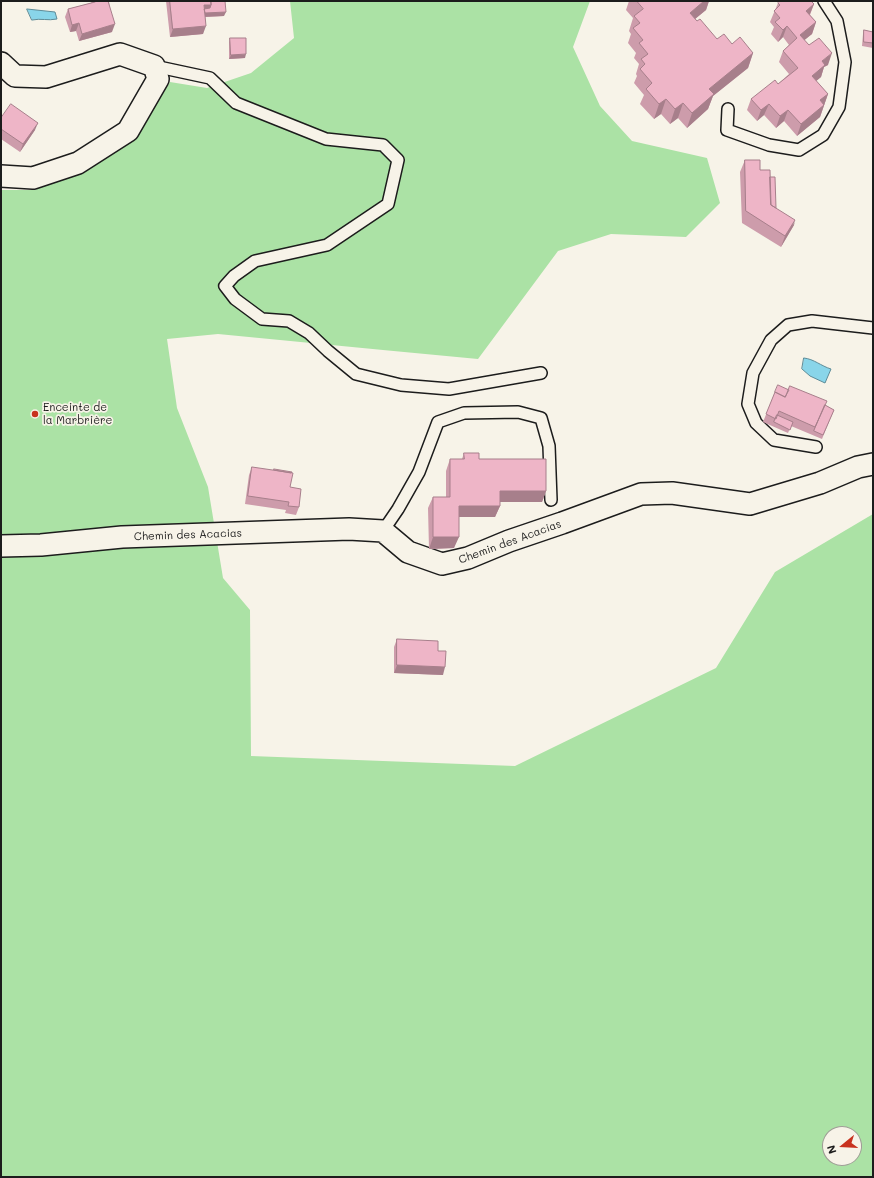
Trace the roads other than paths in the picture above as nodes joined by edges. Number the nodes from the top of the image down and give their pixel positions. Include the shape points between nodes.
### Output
1 (824, 1) edge
2 (1, 64) edge
3 (154, 66) junction
4 (728, 109) dead end
5 (1, 176) edge
6 (873, 328) edge
7 (541, 373) dead end
8 (816, 447) dead end
9 (873, 464) edge
10 (551, 500) dead end
11 (383, 531) junction
12 (1, 546) edge

1 - 4 lane via 837,21 845,62 839,107 823,135 799,150 769,145 727,130
2 - 3 street via 15,76 46,77 120,54
3 - 5 street via 158,79 128,131 78,163 33,178
3 - 7 lane via 210,78 236,103 326,140 383,145 398,160 388,204 326,245 255,261 225,286 235,299 262,319 289,321 309,333 356,374 371,378 400,385 449,389
6 - 8 lane via 812,321 788,325 771,340 752,373 748,404 756,423 774,440
9 - 11 street, Chemin des Acacias via 750,504 672,493 641,494 508,541 468,558 442,564 408,552
10 - 11 lane via 549,446 541,418 518,412 464,413 438,422 419,472
11 - 12 street, Chemin des Acacias via 349,529 122,537

